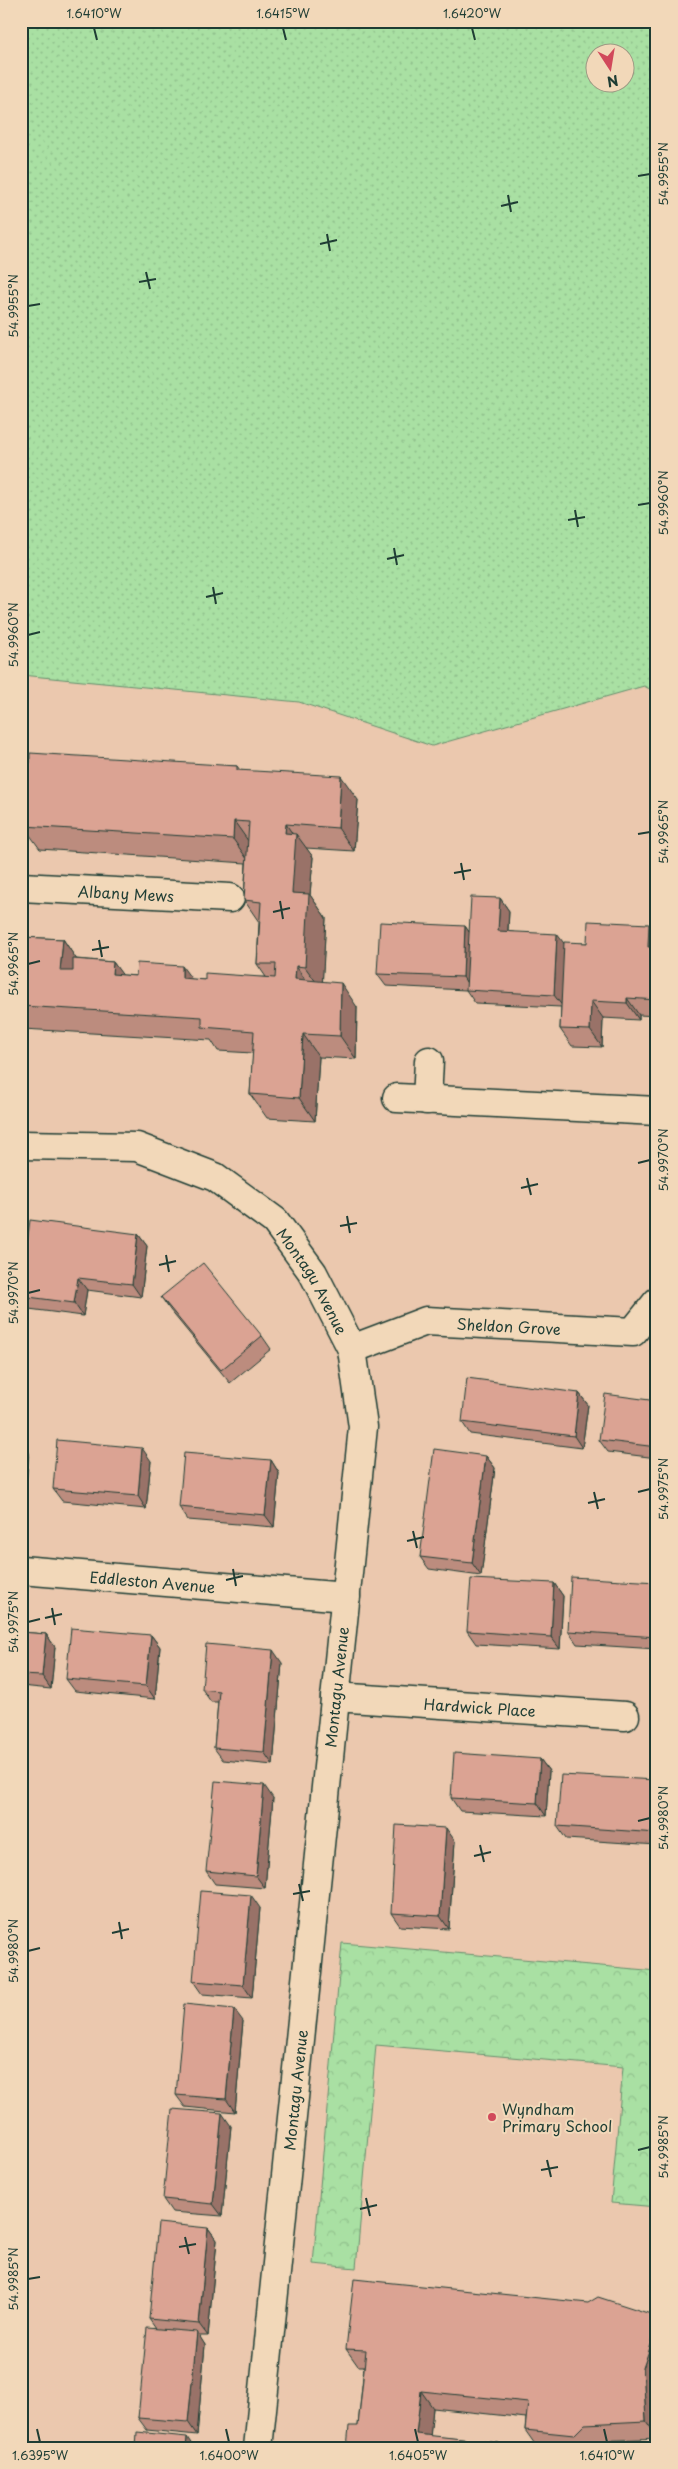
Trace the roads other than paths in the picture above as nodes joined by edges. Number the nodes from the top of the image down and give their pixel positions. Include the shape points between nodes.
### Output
1 (21, 887) edge
2 (230, 898) dead end
3 (429, 1061) dead end
4 (397, 1098) dead end
5 (427, 1100) junction
6 (657, 1111) edge
7 (21, 1144) edge
8 (657, 1302) edge
9 (352, 1349) junction
10 (21, 1570) edge
11 (346, 1597) junction
12 (335, 1697) junction
13 (625, 1716) dead end
14 (258, 2448) edge

1 - 2 street, Albany Mews
3 - 5 street
4 - 5 street
5 - 6 street
7 - 9 street, Montagu Avenue via 137,1147 215,1177 275,1221 313,1273
8 - 9 street, Sheldon Grove via 632,1332 426,1321
9 - 11 street, Montagu Avenue via 363,1427
10 - 11 street, Eddleston Avenue
11 - 12 street, Montagu Avenue
12 - 13 street, Hardwick Place
12 - 14 street, Montagu Avenue

